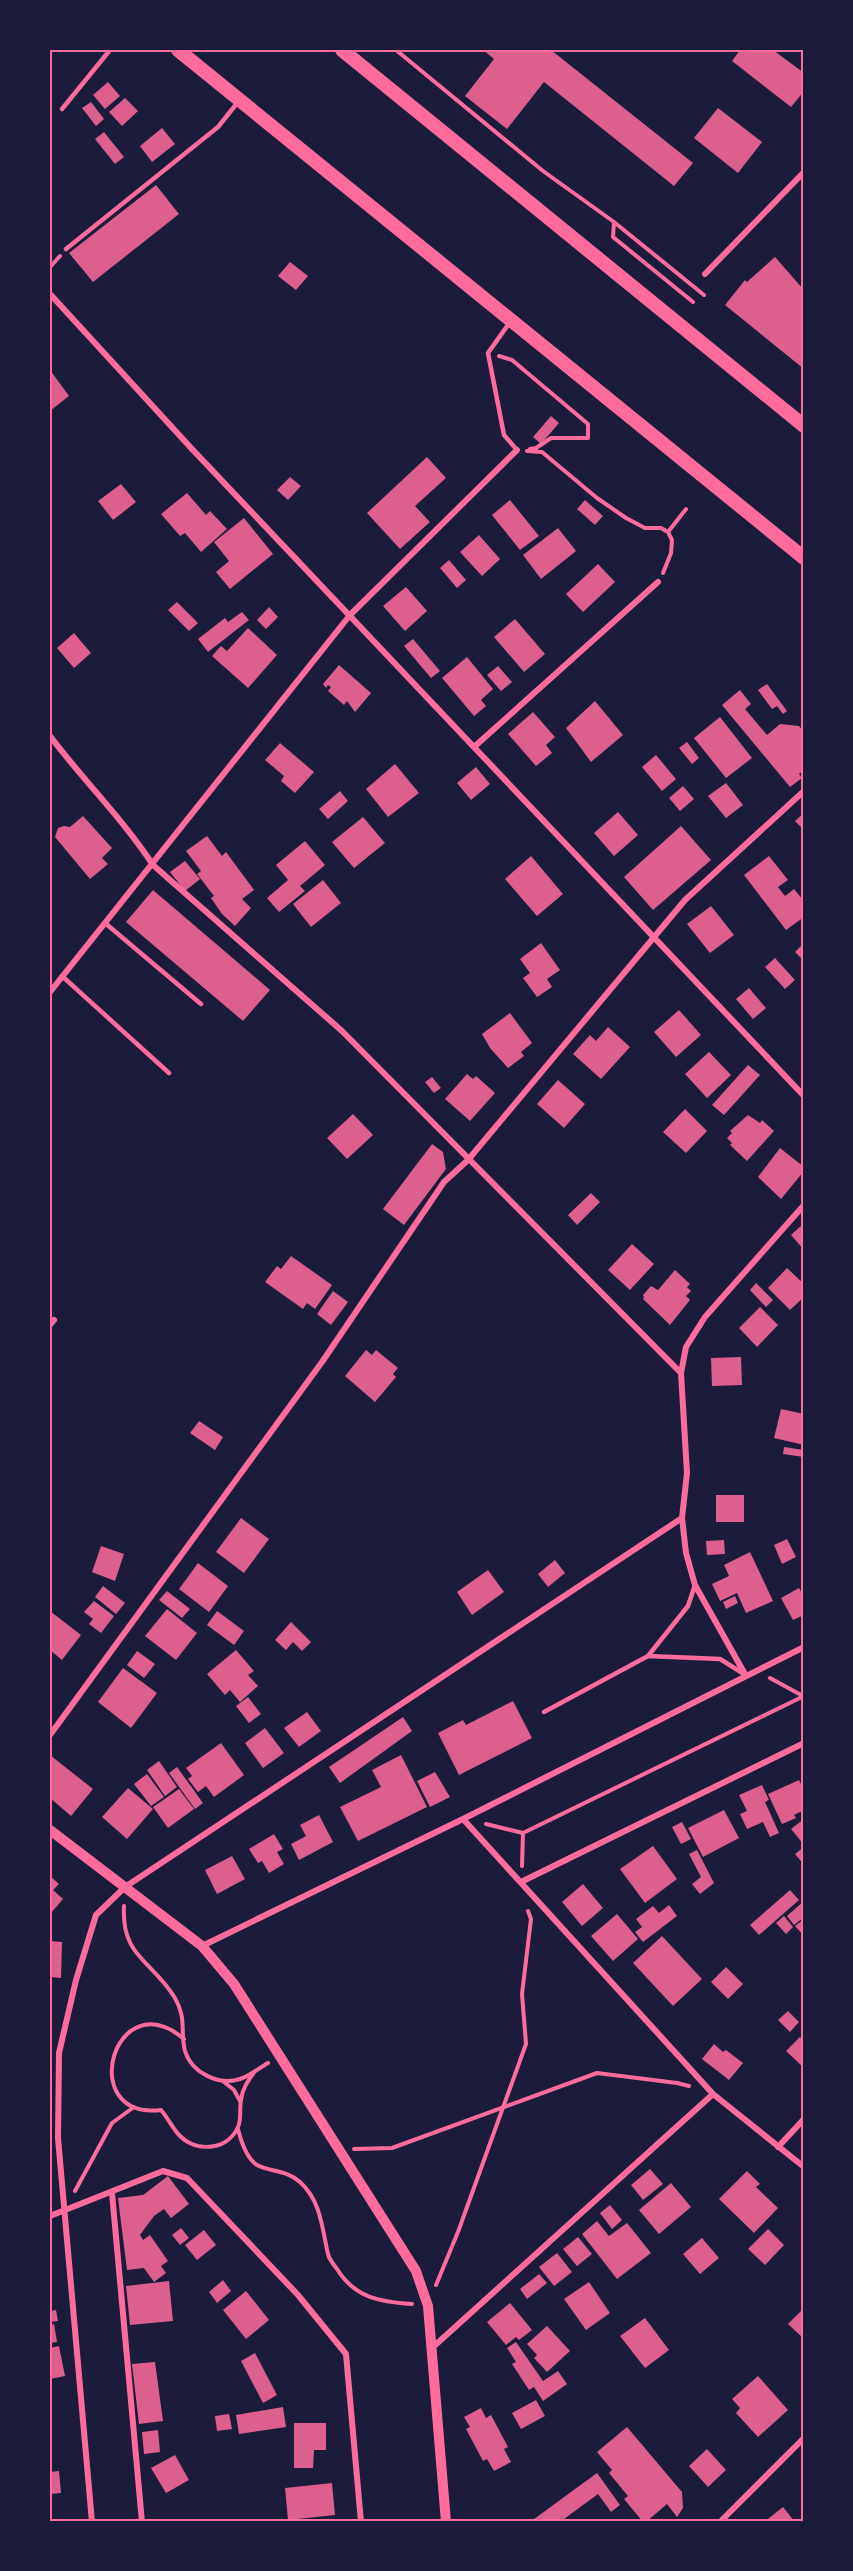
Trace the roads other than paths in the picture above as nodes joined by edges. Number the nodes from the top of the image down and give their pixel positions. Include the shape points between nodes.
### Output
1 (110, 50) edge
2 (178, 50) edge
3 (342, 50) edge
4 (240, 100) junction
5 (62, 109) dead end
6 (804, 172) edge
7 (66, 249) dead end
8 (705, 274) dead end
9 (50, 294) edge
10 (511, 320) junction
11 (804, 426) edge
12 (517, 450) joint
13 (804, 558) edge
14 (658, 582) road end
15 (350, 615) junction
16 (50, 736) edge
17 (474, 747) junction
18 (804, 791) edge
19 (153, 865) junction
20 (105, 923) junction
21 (653, 938) junction
22 (62, 976) junction
23 (50, 992) edge
24 (201, 1004) dead end
25 (169, 1073) dead end
26 (804, 1096) edge
27 (468, 1160) junction
28 (804, 1205) edge
29 (681, 1373) junction
30 (682, 1518) junction
31 (695, 1585) junction
32 (804, 1647) edge
33 (648, 1656) junction
34 (746, 1676) junction
35 (544, 1712) dead end
36 (50, 1735) edge
37 (804, 1743) edge
38 (463, 1819) junction
39 (50, 1830) edge
40 (521, 1882) junction
41 (125, 1887) junction
42 (202, 1946) junction
43 (713, 2094) junction
44 (804, 2119) edge
45 (50, 2138) edge
46 (58, 2138) junction
47 (778, 2147) junction
48 (804, 2167) edge
49 (112, 2193) junction
50 (64, 2211) junction
51 (50, 2216) edge
52 (432, 2348) junction
53 (804, 2438) edge
54 (92, 2522) edge
55 (142, 2522) edge
56 (361, 2522) edge
57 (446, 2522) edge
58 (720, 2522) edge

1 - 5 lane
2 - 4 main road
3 - 11 main road
4 - 7 lane via 218,127
4 - 10 main road
6 - 8 street
9 - 15 street
10 - 12 lane via 488,353 504,435
10 - 13 main road
12 - 15 street
14 - 17 street
15 - 17 street
15 - 19 street
16 - 19 street
17 - 21 street
18 - 21 street via 685,900
19 - 20 street
19 - 27 street via 342,1031
20 - 22 street
20 - 24 lane
21 - 26 street
21 - 27 street
22 - 23 street
22 - 25 lane
27 - 29 street
27 - 36 street via 444,1182 322,1362
28 - 29 street via 705,1317 686,1347
29 - 30 street via 687,1473
30 - 31 street
30 - 41 street
31 - 33 lane via 688,1606
31 - 34 street
32 - 34 street
33 - 34 lane via 720,1659
33 - 35 lane
34 - 38 street
37 - 40 street
38 - 40 street
38 - 42 street
39 - 41 street
40 - 43 street
41 - 42 street
41 - 46 street via 96,1915 76,1980 59,2053
42 - 52 street via 234,1984 416,2271 428,2306
43 - 47 street
43 - 52 street
44 - 47 street
45 - 46 street
46 - 50 street
47 - 48 street
49 - 50 street
49 - 55 street
49 - 56 street via 163,2171 188,2178 298,2295 346,2354
50 - 51 street
50 - 54 street
52 - 57 street
53 - 58 street

